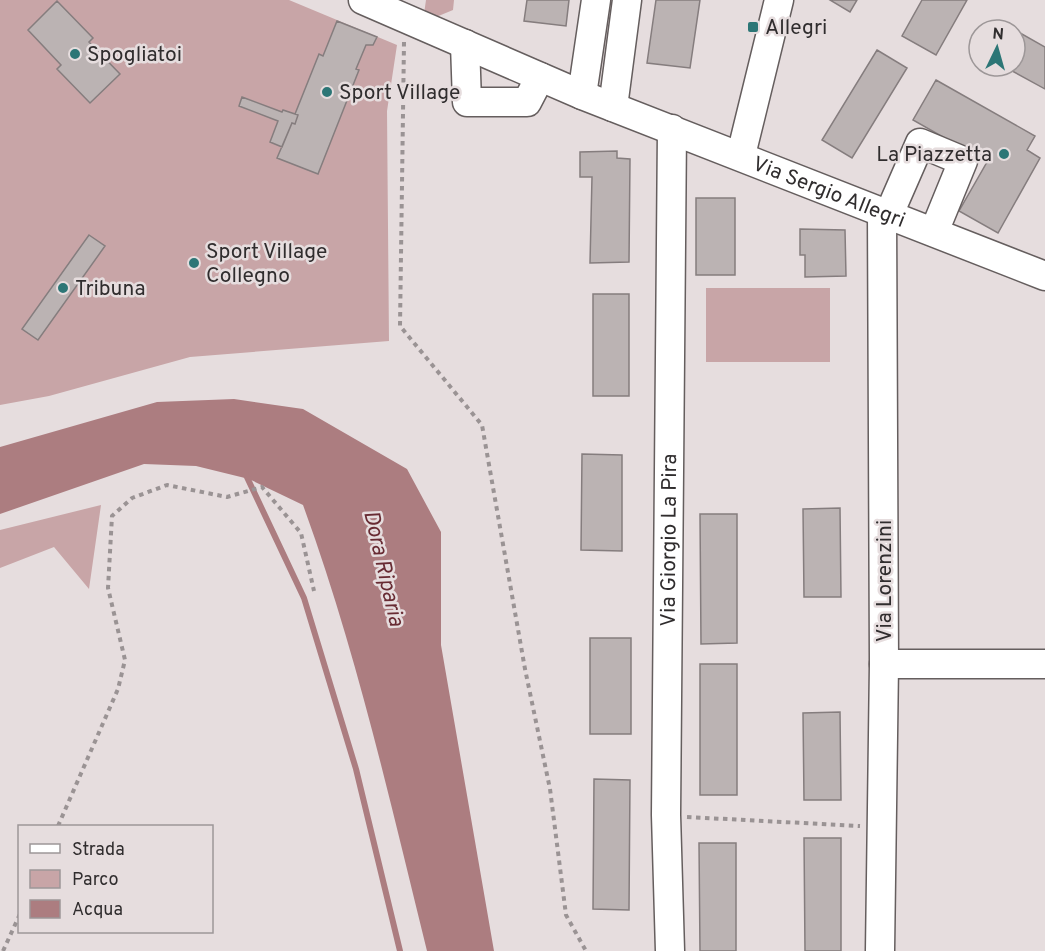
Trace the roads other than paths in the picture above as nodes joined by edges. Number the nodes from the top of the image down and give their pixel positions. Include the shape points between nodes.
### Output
1 (363, 0) edge
2 (596, 0) edge
3 (627, 0) edge
4 (779, 0) edge
5 (465, 44) junction
6 (540, 77) junction
7 (582, 95) junction
8 (613, 107) junction
9 (672, 129) junction
10 (741, 155) junction
11 (885, 213) junction
12 (934, 232) junction
13 (1045, 276) edge
14 (884, 664) junction
15 (1045, 664) edge
16 (670, 951) edge
17 (880, 951) edge

1 - 5 street, Via Sergio Allegri
2 - 7 street
3 - 8 street
4 - 10 street
5 - 6 street, Via Sergio Allegri
5 - 6 street via 467,102 527,102
6 - 7 street, Via Sergio Allegri
7 - 8 street, Via Sergio Allegri
8 - 9 street, Via Sergio Allegri
9 - 10 street, Via Sergio Allegri
9 - 16 street, Via Giorgio La Pira via 666,815
10 - 11 street, Via Sergio Allegri
11 - 12 street, Via Sergio Allegri
11 - 12 street via 920,143 963,161
11 - 14 street, Via Lorenzini
12 - 13 street, Via Sergio Allegri
14 - 15 street
14 - 17 street, Via Lorenzini

